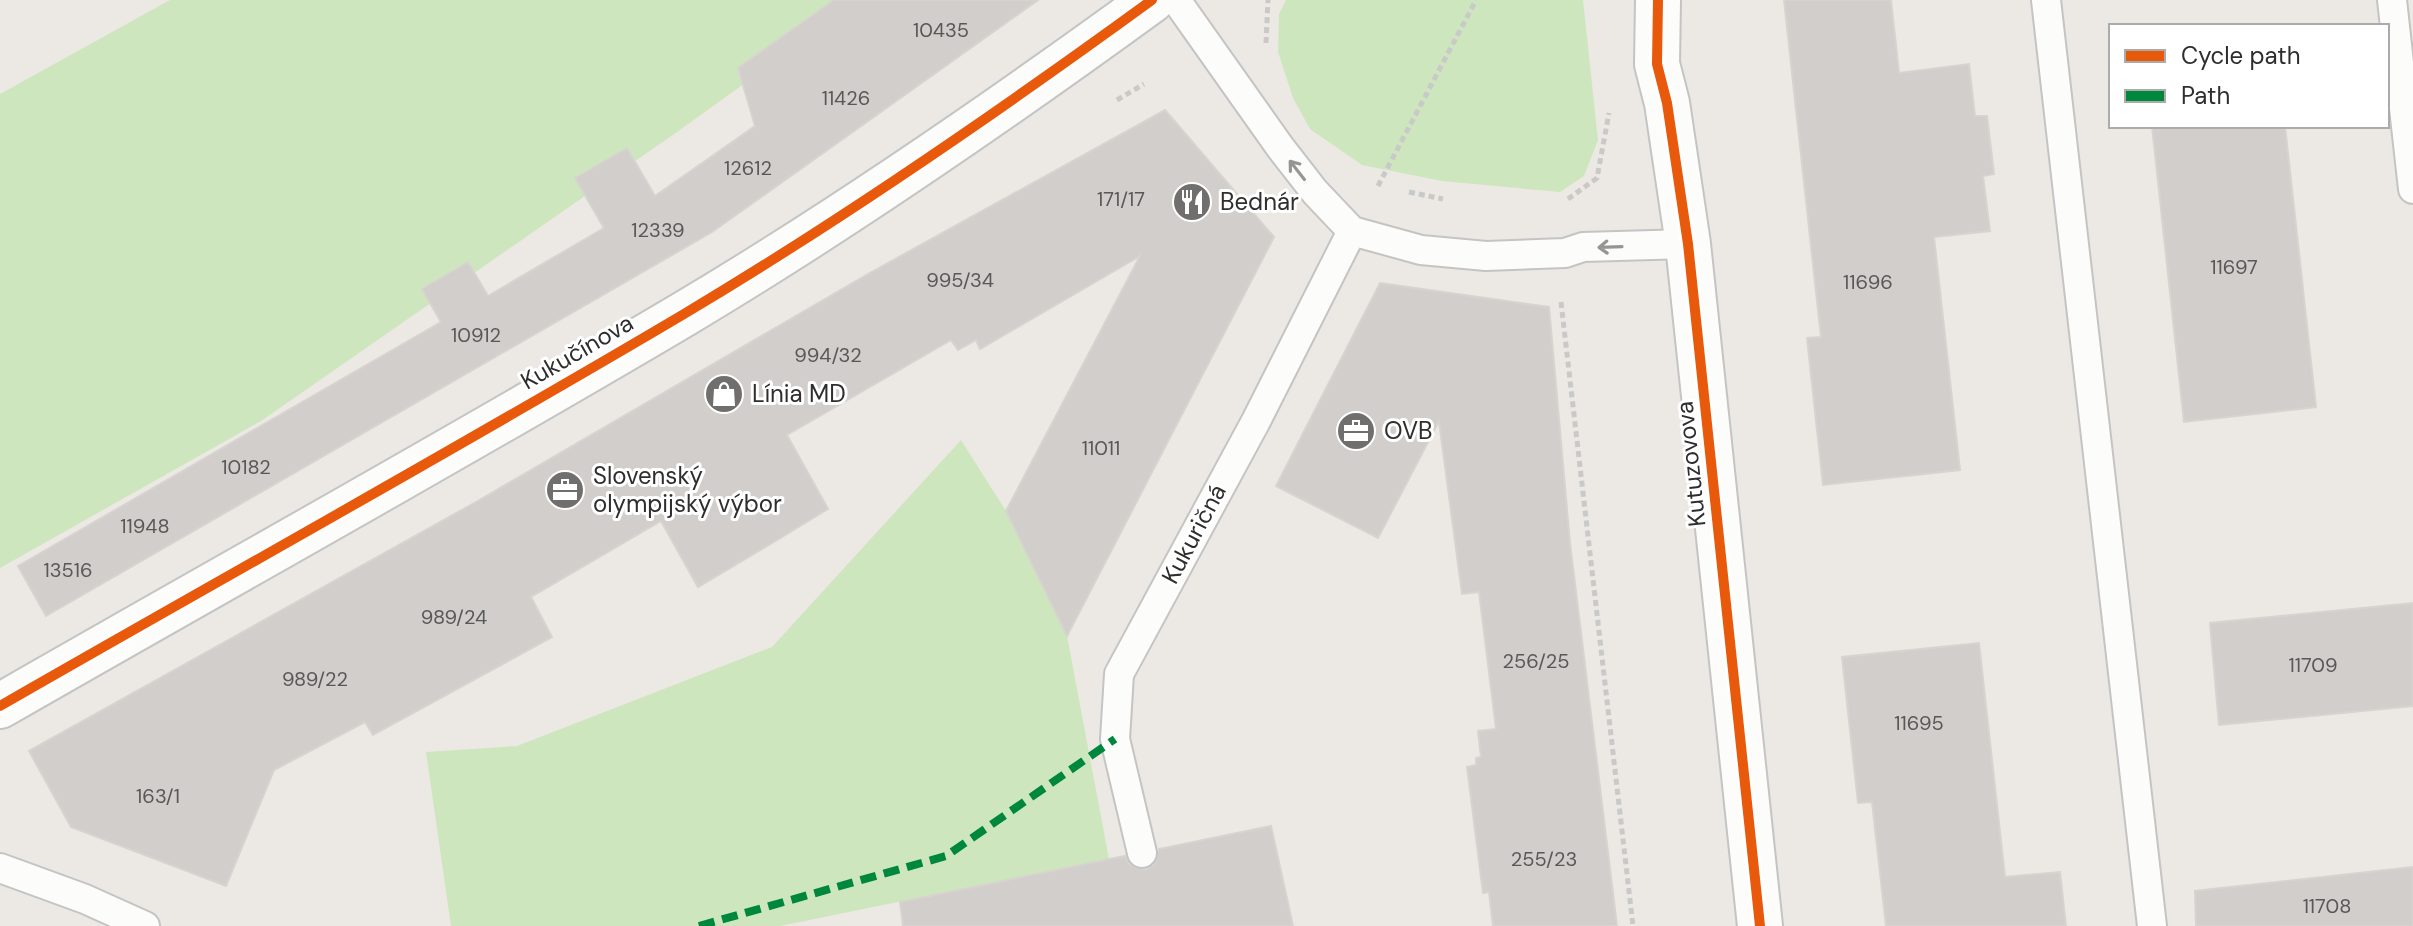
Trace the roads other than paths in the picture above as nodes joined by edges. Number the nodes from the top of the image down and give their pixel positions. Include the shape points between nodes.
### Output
1 (1152, 0) edge
2 (1176, 0) edge
3 (1638, 0) edge
4 (1658, 0) edge
5 (2046, 0) edge
6 (2392, 0) edge
7 (1657, 64) junction
8 (2413, 189) edge
9 (1352, 231) junction
10 (1688, 244) junction
11 (0, 706) edge
12 (1142, 853) dead end
13 (0, 868) edge
14 (145, 926) edge
15 (1760, 926) edge
16 (2152, 926) edge

1 - 11 street, Kukučínova via 1024,93 685,313
9 -> 2 lane via 1280,147
3 - 7 street
4 - 7 street, Kutuzovova
5 - 16 lane
6 - 8 lane
7 - 10 street, Kutuzovova
10 -> 9 lane via 1486,256 1421,250
9 - 12 lane, Kukuričná via 1119,674 1115,739
10 - 15 street, Kutuzovova
13 - 14 lane

